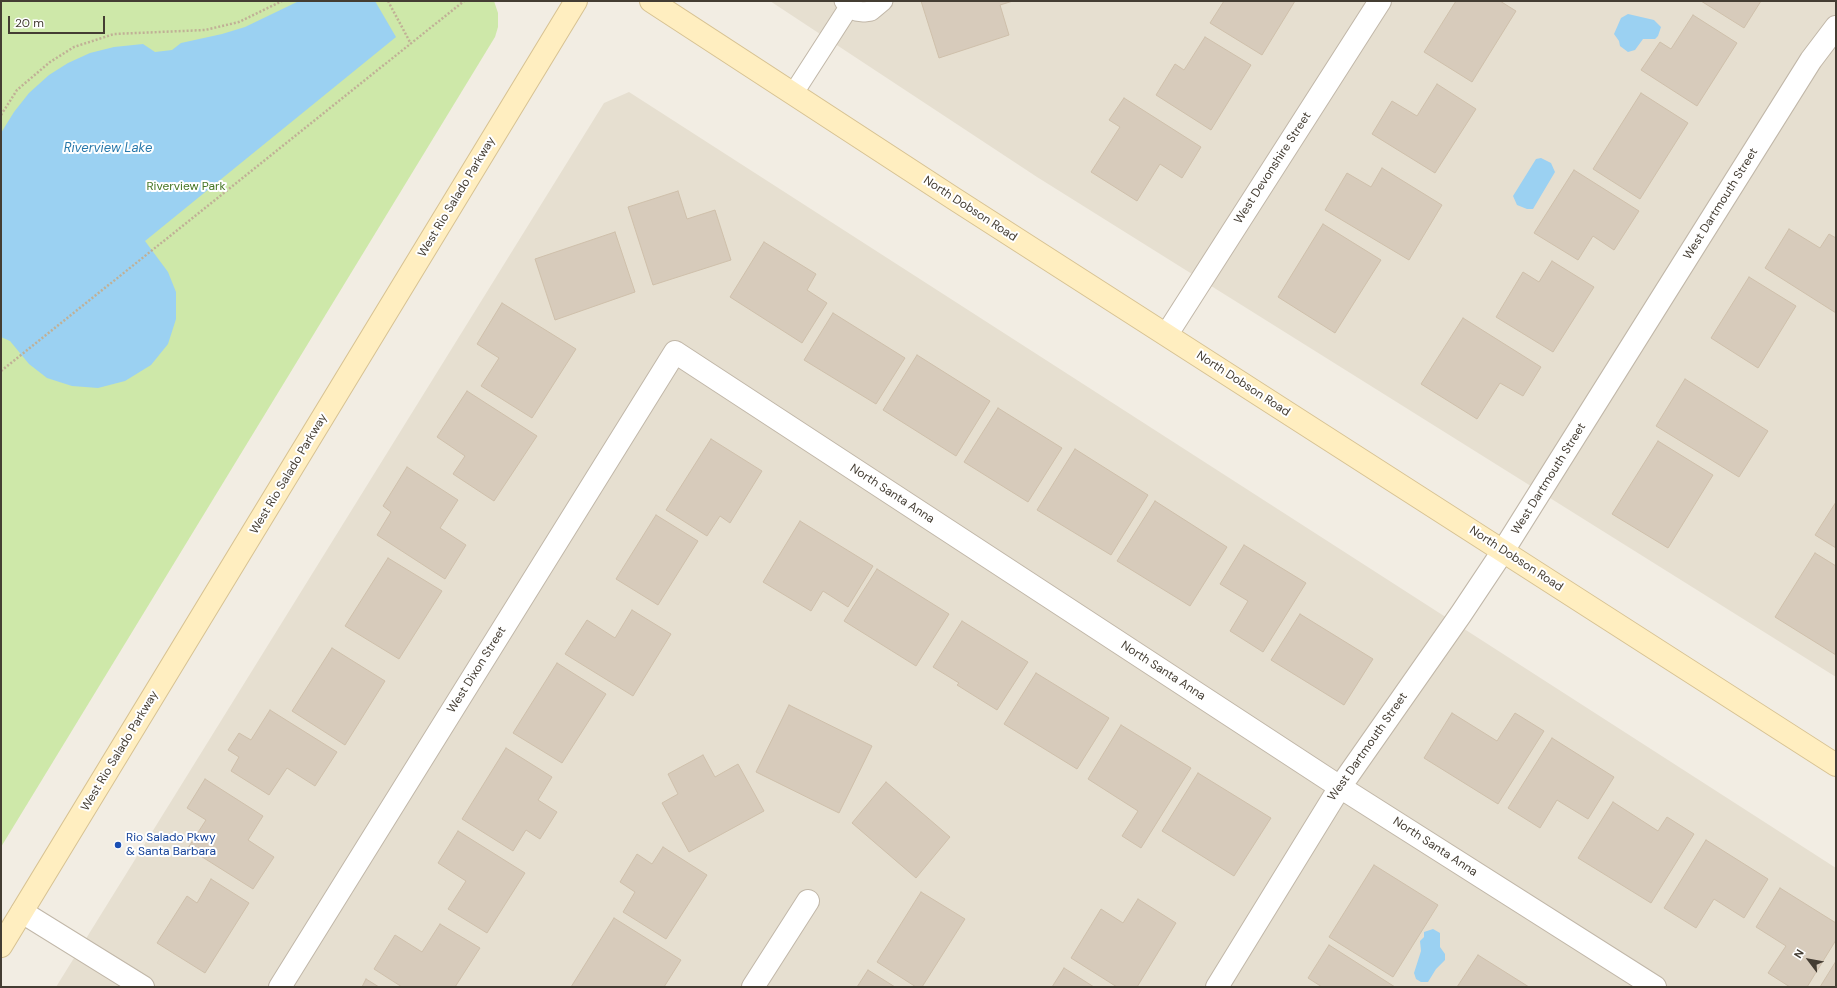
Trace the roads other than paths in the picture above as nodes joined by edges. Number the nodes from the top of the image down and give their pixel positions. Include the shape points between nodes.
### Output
1 (576, 1) edge
2 (651, 1) edge
3 (883, 1) edge
4 (1380, 1) edge
5 (847, 4) edge
6 (1836, 27) edge
7 (793, 94) junction
8 (1167, 334) junction
9 (675, 352) joint
10 (1503, 551) junction
11 (1836, 765) edge
12 (1340, 787) junction
13 (808, 901) dead end
14 (22, 912) junction
15 (1, 946) edge
16 (143, 987) edge
17 (280, 987) edge
18 (753, 987) edge
19 (1217, 987) edge
20 (1654, 987) edge

1 - 14 main road, West Rio Salado Parkway
2 - 7 main road, North Dobson Road
3 - 5 lane via 871,11 856,11
4 - 8 street, West Devonshire Street
5 - 7 lane
6 - 10 street, West Dartmouth Street via 1811,60
7 - 8 main road, North Dobson Road
8 - 10 main road, North Dobson Road
9 - 12 street, North Santa Anna
9 - 17 street, West Dixon Street
10 - 11 main road, North Dobson Road
10 - 12 street, West Dartmouth Street
12 - 19 street, West Dartmouth Street
12 - 20 street, North Santa Anna
13 - 18 street
14 - 15 main road, West Rio Salado Parkway
14 - 16 street

